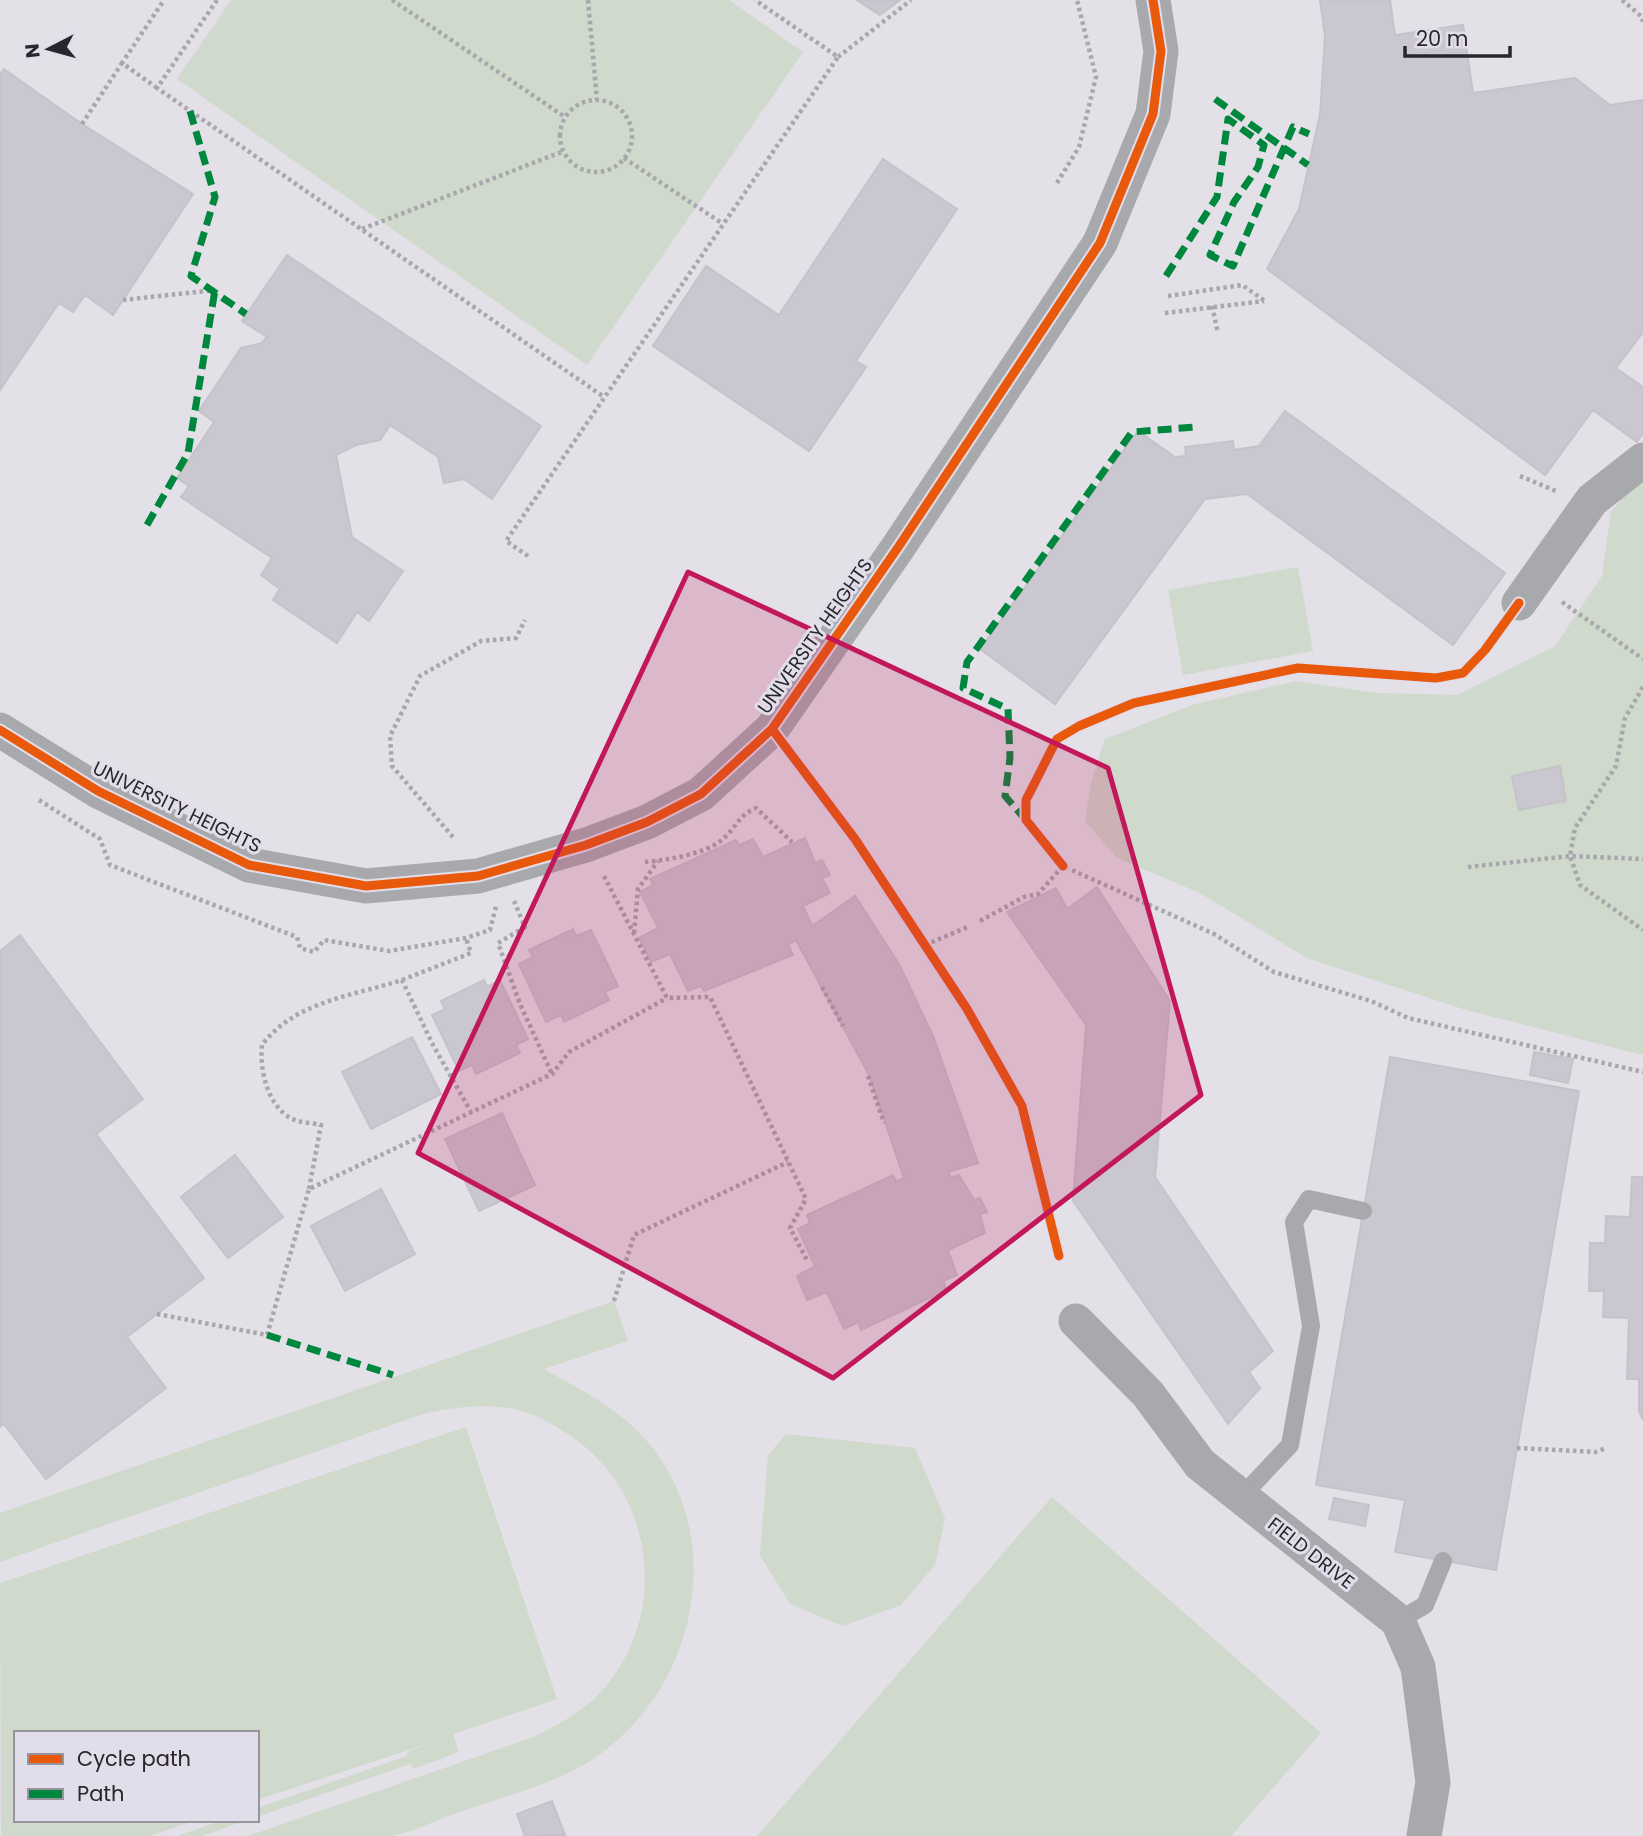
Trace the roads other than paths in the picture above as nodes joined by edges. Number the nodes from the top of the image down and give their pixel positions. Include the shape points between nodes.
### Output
1 (1153, 0) edge
2 (1643, 460) edge
3 (1528, 593) road end
4 (0, 730) edge
5 (1363, 1211) dead end
6 (1076, 1321) dead end
7 (1241, 1497) junction
8 (1443, 1561) dead end
9 (1398, 1620) junction
10 (1424, 1836) edge

1 - 4 street, UNIVERSITY HEIGHTS via 1161,51 1153,114 1100,243 772,729 701,794 647,822 586,845 478,876 366,886 249,865 98,791
2 - 3 street via 1592,500
5 - 7 lane via 1309,1199 1294,1222 1311,1326 1290,1445
6 - 7 street, FIELD DRIVE via 1148,1394 1200,1464
7 - 9 street, FIELD DRIVE
8 - 9 lane via 1425,1605
9 - 10 street, FIELD DRIVE via 1418,1667 1433,1782

